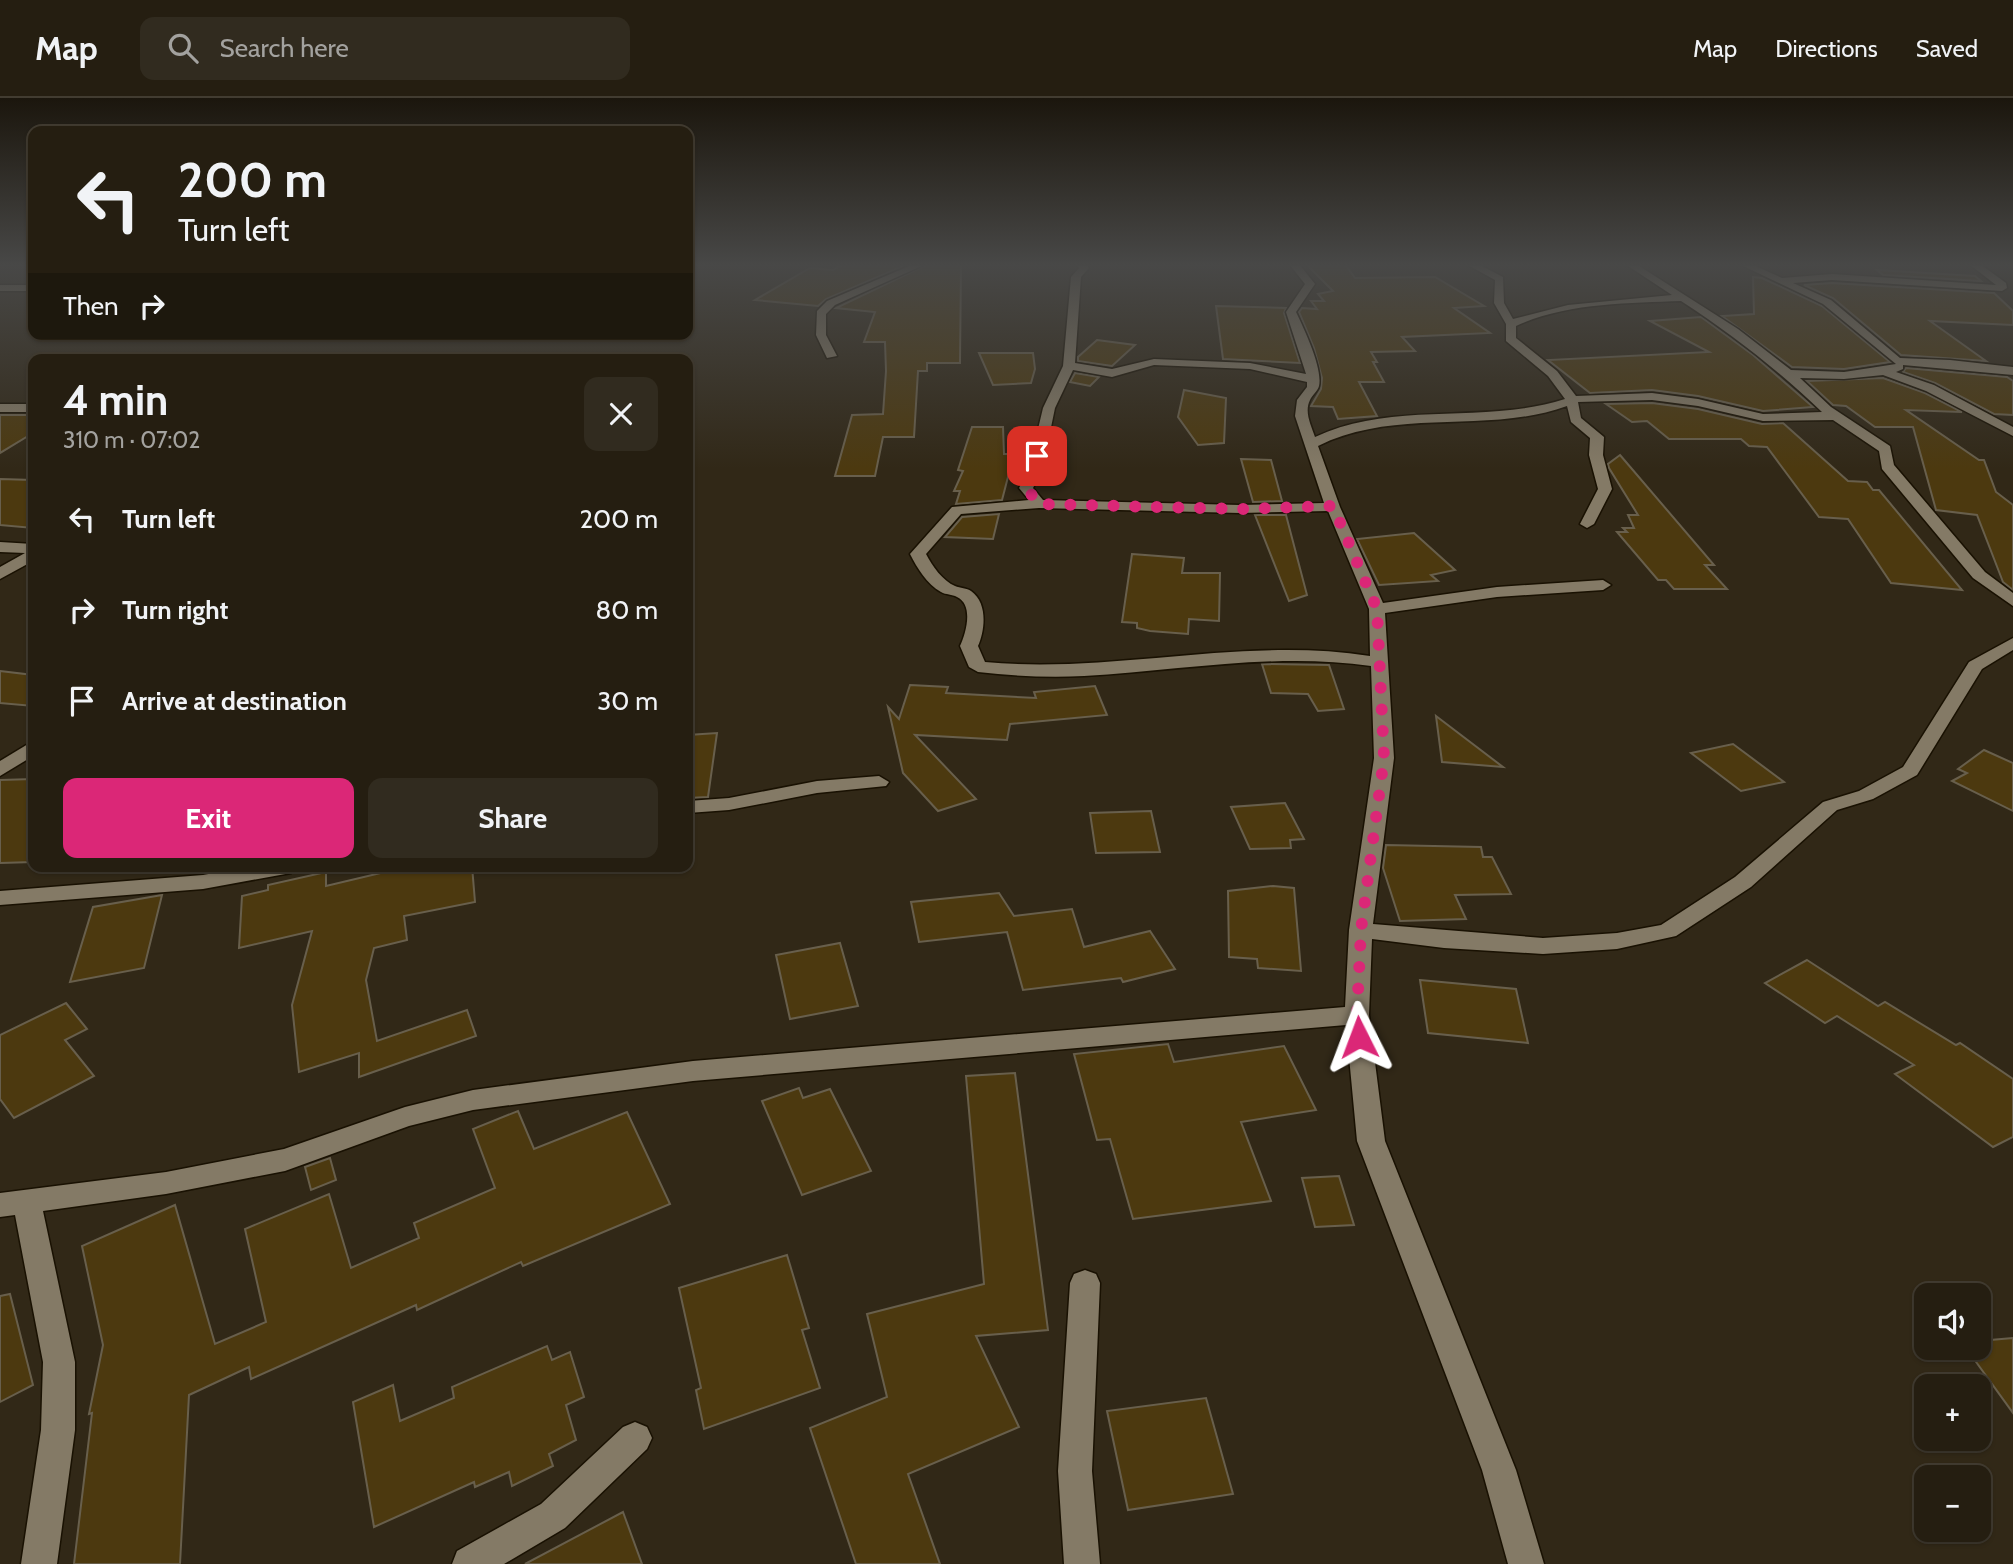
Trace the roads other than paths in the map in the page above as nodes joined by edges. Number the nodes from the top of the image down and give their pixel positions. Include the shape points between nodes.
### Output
1 (821, 332) edge
2 (1072, 332) edge
3 (1300, 332) edge
4 (1510, 332) edge
5 (1736, 332) edge
6 (1863, 332) edge
7 (831, 356) dead end
8 (1897, 361) junction
9 (1069, 366) junction
10 (2013, 371) edge
11 (1886, 372) junction
12 (1788, 373) junction
13 (1313, 380) junction
14 (1573, 401) junction
15 (0, 408) edge
16 (28, 408) edge
17 (1837, 416) junction
18 (2013, 432) edge
19 (1311, 444) junction
20 (1039, 504) junction
21 (1333, 506) junction
22 (1587, 524) dead end
23 (0, 547) edge
24 (28, 549) edge
25 (28, 558) edge
26 (0, 574) edge
27 (1603, 584) dead end
28 (2013, 601) edge
29 (1377, 609) junction
30 (2013, 643) edge
31 (1378, 662) junction
32 (28, 750) edge
33 (0, 770) edge
34 (879, 782) dead end
35 (693, 807) edge
36 (258, 872) edge
37 (0, 898) edge
38 (1361, 930) junction
39 (1357, 1015) junction
40 (14, 1204) edge
41 (1085, 1283) dead end
42 (635, 1438) dead end
43 (39, 1564) edge
44 (470, 1564) edge
45 (1082, 1564) edge
46 (1526, 1564) edge

1 - 7 street
2 - 9 street
3 - 13 street
4 - 14 street via 1510,339 1569,390
5 - 12 street
6 - 8 street
8 - 10 street
8 - 11 street via 1901,367
9 - 13 street via 1112,373 1154,362 1250,366
9 - 20 street via 1049,408 1048,428 1026,488
11 - 12 street
11 - 18 street via 1930,388
12 - 17 street
13 - 19 street via 1301,416
14 - 17 street via 1587,397 1665,398 1785,420
14 - 19 street via 1528,414 1438,416 1349,429
14 - 22 street via 1575,419 1597,437 1605,489
15 - 16 street
17 - 28 street via 1885,449 1887,466 1979,575
19 - 21 street
20 - 21 street via 1240,509
20 - 31 street via 957,510 918,554 947,589 965,594 972,604 977,629 969,646 978,667 1037,673 1313,654
21 - 29 street
23 - 24 street
25 - 26 street
27 - 29 street via 1497,592
29 - 31 street
30 - 38 street via 1975,666 1910,771 1866,795 1830,806 1743,882 1668,931 1616,942 1543,946
31 - 38 street via 1384,758
32 - 33 street
34 - 35 street
36 - 37 street via 203,882
38 - 39 street
39 - 40 street via 693,1071 473,1100 405,1117 285,1160 166,1183
39 - 46 street via 1371,1140 1499,1471
40 - 43 street via 59,1362 58,1430
41 - 45 street via 1075,1471
42 - 44 street via 554,1516

